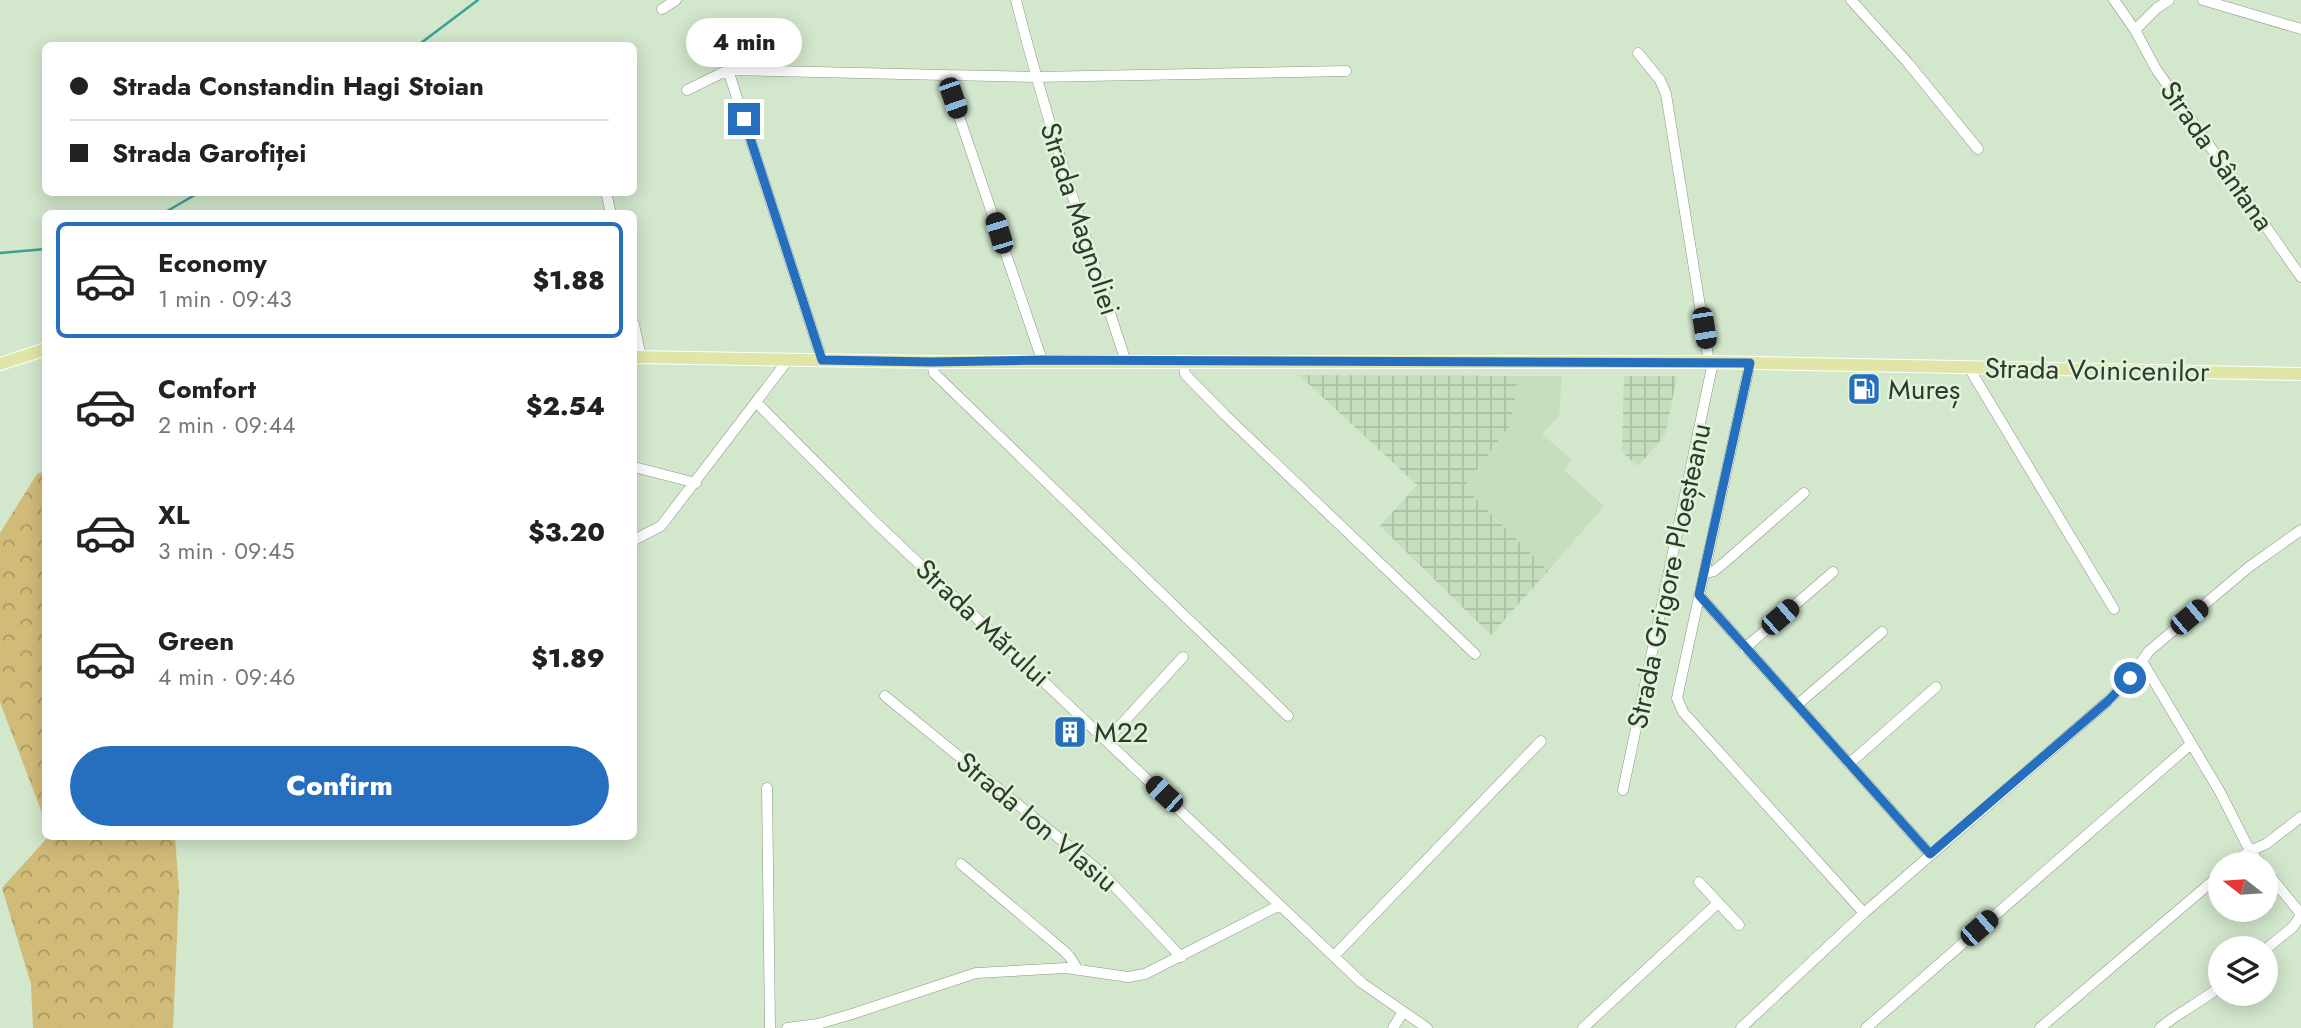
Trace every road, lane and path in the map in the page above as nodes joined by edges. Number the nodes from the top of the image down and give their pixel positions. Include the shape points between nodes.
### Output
1 (676, 0) edge
2 (1016, 0) edge
3 (1851, 0) edge
4 (2114, 0) edge
5 (2169, 0) edge
6 (2203, 0) edge
7 (662, 9) dead end
8 (2301, 29) edge
9 (2135, 30) junction
10 (1638, 52) dead end
11 (728, 71) junction
12 (1346, 71) dead end
13 (945, 75) junction
14 (1035, 77) junction
15 (687, 90) dead end
16 (1978, 149) dead end
17 (2301, 277) edge
18 (42, 350) edge
19 (637, 357) edge
20 (788, 360) junction
21 (822, 360) junction
22 (1042, 360) junction
23 (932, 362) junction
24 (1126, 362) junction
25 (1183, 362) junction
26 (1711, 362) junction
27 (1750, 363) junction
28 (0, 364) edge
29 (1969, 368) junction
30 (2301, 374) edge
31 (757, 402) junction
32 (637, 468) edge
33 (696, 483) junction
34 (1804, 493) dead end
35 (2301, 530) edge
36 (637, 539) edge
37 (1833, 572) dead end
38 (1704, 573) junction
39 (1699, 595) junction
40 (2114, 609) dead end
41 (1882, 632) dead end
42 (1745, 648) junction
43 (1475, 654) dead end
44 (1183, 657) dead end
45 (2142, 661) junction
46 (1936, 687) dead end
47 (885, 696) dead end
48 (1797, 705) junction
49 (1288, 716) dead end
50 (1107, 740) junction
51 (1541, 741) dead end
52 (2192, 744) junction
53 (1849, 764) junction
54 (767, 789) dead end
55 (1623, 790) dead end
56 (2301, 817) edge
57 (2250, 851) joint
58 (1930, 854) junction
59 (961, 864) dead end
60 (1699, 882) dead end
61 (2208, 885) edge
62 (2278, 886) edge
63 (1718, 903) junction
64 (1280, 905) junction
65 (1864, 912) junction
66 (2301, 914) edge
67 (1739, 925) dead end
68 (2278, 939) edge
69 (1334, 956) junction
70 (1181, 957) junction
71 (1078, 970) junction
72 (2208, 997) edge
73 (1403, 1012) junction
74 (770, 1028) edge
75 (787, 1028) edge
76 (1394, 1028) edge
77 (1427, 1028) edge
78 (1583, 1028) edge
79 (1741, 1028) edge
80 (1866, 1028) edge
81 (2040, 1028) edge
82 (2160, 1028) edge

1 - 7 street
2 - 14 street, Strada Magnoliei
3 - 16 street
4 - 9 street, Strada Sântana
5 - 9 street
6 - 8 street
9 - 17 street, Strada Sântana via 2156,69
10 - 26 street via 1667,94
11 - 13 street
11 - 15 street
11 - 21 street
12 - 14 street
13 - 14 street
13 - 22 street
14 - 24 street, Strada Magnoliei
18 - 28 main road
19 - 20 main road, Strada Voinicenilor
20 - 21 main road, Strada Voinicenilor
20 - 31 street
21 - 23 main road, Strada Voinicenilor
22 - 23 main road, Strada Voinicenilor
22 - 24 main road, Strada Voinicenilor
23 - 49 street via 934,373
24 - 25 main road, Strada Voinicenilor
25 - 26 main road, Strada Voinicenilor
25 - 43 street via 1185,374 1225,415
26 - 27 main road, Strada Voinicenilor
26 - 55 street, Strada Grigore Ploeșteanu
27 - 29 main road, Strada Voinicenilor
27 - 38 street
29 - 30 main road, Strada Voinicenilor
29 - 40 street
31 - 33 street
31 - 50 street, Strada Mărului via 874,522
32 - 33 street
33 - 36 street via 667,519
34 - 38 street via 1726,562
35 - 45 street via 2219,592
37 - 42 street
38 - 39 street
39 - 42 street
39 - 65 street via 1678,690 1683,712
41 - 48 street
42 - 48 street
44 - 50 street
45 - 52 street
45 - 58 street via 2108,701
46 - 53 street
47 - 70 street, Strada Ion Vlasiu via 1103,874
48 - 53 street
50 - 64 street, Strada Mărului
51 - 69 street
52 - 57 street
52 - 80 street
53 - 58 street
54 - 74 street
56 - 57 street
58 - 65 street
59 - 71 street via 1063,950
60 - 63 street
61 - 81 street
62 - 66 street
63 - 67 street
63 - 78 street
64 - 69 street, Strada Mărului
64 - 70 street
65 - 79 street
66 - 68 street
69 - 73 street, Strada Mărului
70 - 71 street via 1146,974 1128,977
71 - 75 street via 960,976 852,1014
72 - 82 street
73 - 76 street
73 - 77 street, Strada Mărului

